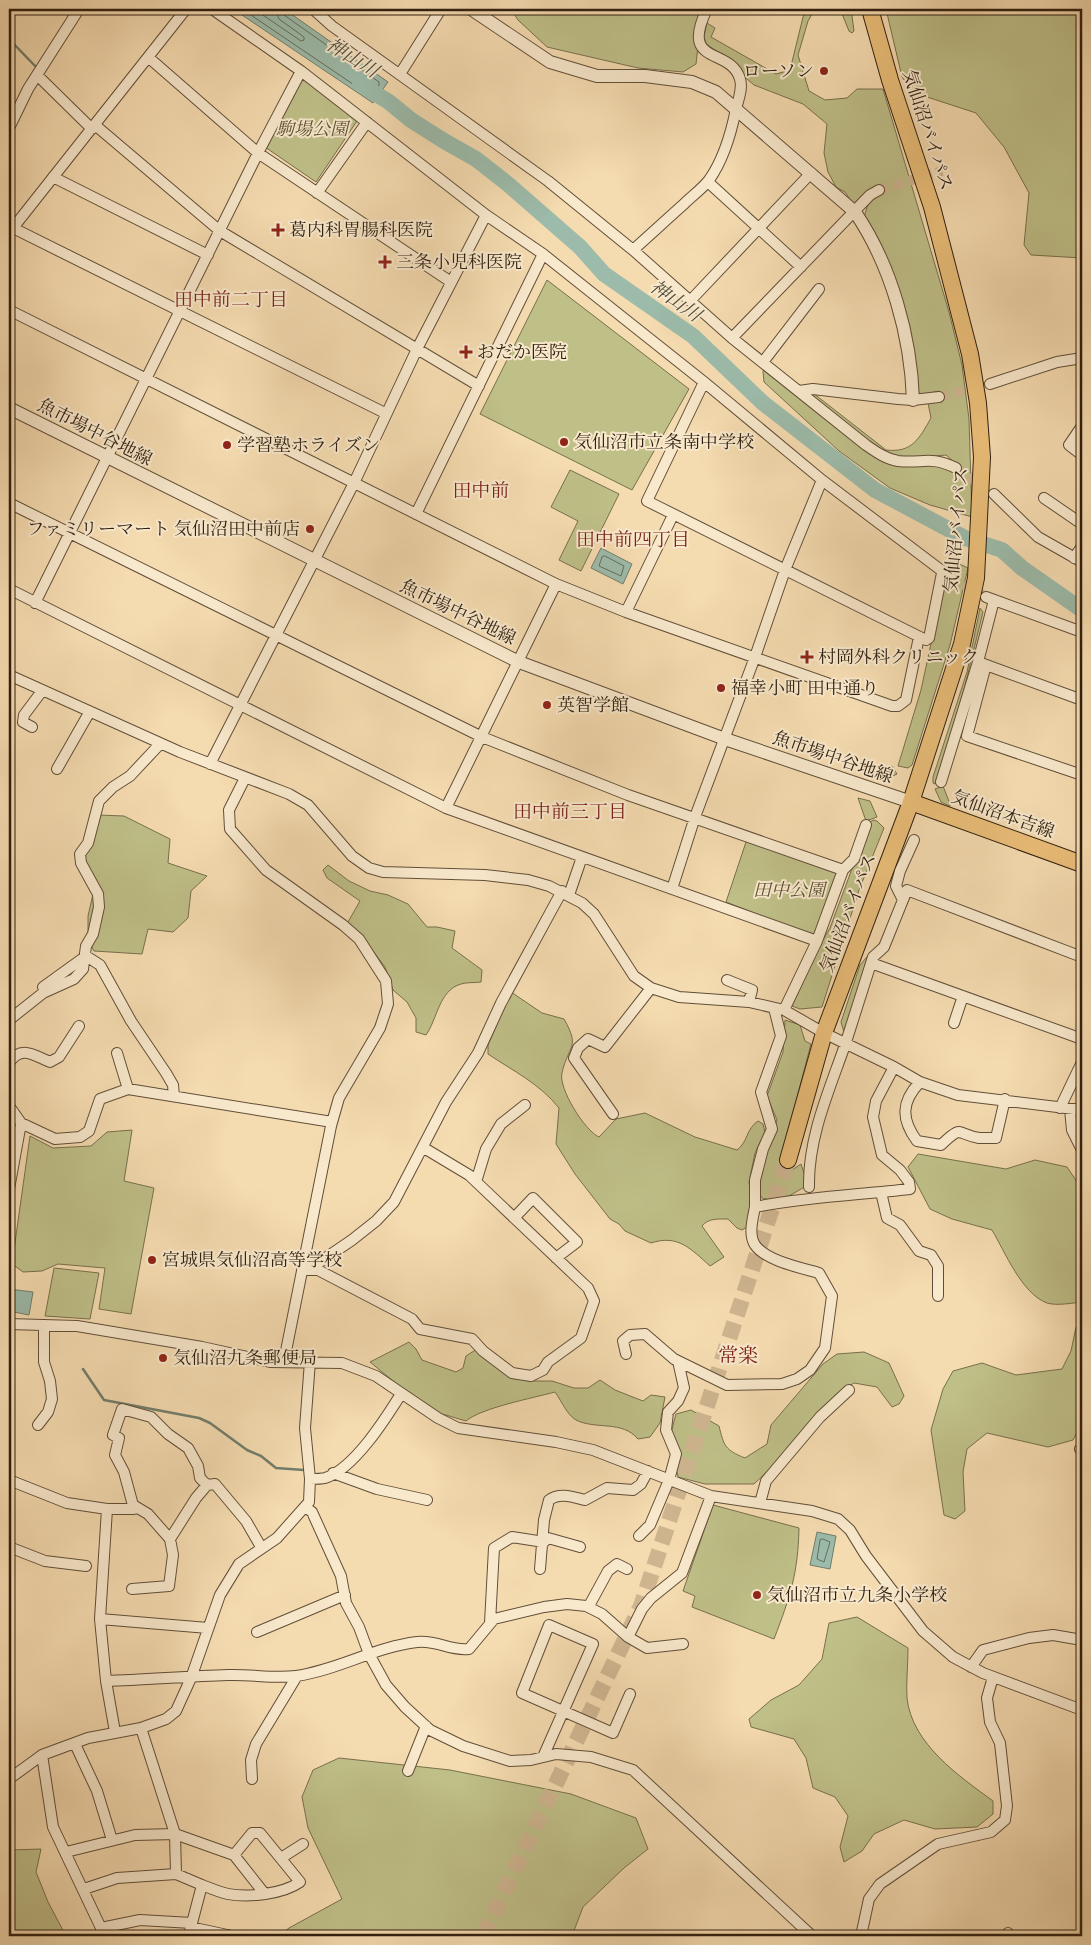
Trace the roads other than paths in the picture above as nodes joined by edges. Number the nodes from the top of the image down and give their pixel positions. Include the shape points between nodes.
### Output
1 (79, 9) edge
2 (186, 9) edge
3 (212, 9) edge
4 (313, 9) edge
5 (441, 9) edge
6 (471, 9) edge
7 (707, 9) edge
8 (870, 9) edge
9 (148, 57) junction
10 (301, 72) junction
11 (400, 74) junction
12 (37, 75) junction
13 (737, 108) junction
14 (367, 122) junction
15 (93, 127) junction
16 (9, 128) edge
17 (258, 153) junction
18 (810, 173) junction
19 (53, 177) junction
20 (708, 182) junction
21 (880, 190) tunnel mouth
22 (318, 193) junction
23 (855, 212) junction
24 (486, 215) junction
25 (10, 229) edge
26 (759, 229) junction
27 (220, 231) junction
28 (632, 250) junction
29 (543, 254) junction
30 (208, 255) junction
31 (801, 267) junction
32 (451, 282) junction
33 (819, 289) dead end
34 (690, 301) junction
35 (9, 310) edge
36 (179, 311) junction
37 (732, 338) junction
38 (417, 349) junction
39 (1082, 358) edge
40 (763, 362) junction
41 (146, 380) junction
42 (704, 382) junction
43 (990, 384) tunnel mouth
44 (479, 386) junction
45 (799, 391) junction
46 (939, 396) tunnel mouth
47 (912, 400) junction
48 (9, 408) edge
49 (385, 413) junction
50 (1082, 426) edge
51 (1082, 454) edge
52 (108, 458) junction
53 (956, 468) tunnel mouth
54 (822, 480) junction
55 (354, 483) junction
56 (994, 494) tunnel mouth
57 (1044, 498) dead end
58 (9, 503) edge
59 (416, 514) junction
60 (673, 515) junction
61 (1082, 524) edge
62 (68, 534) junction
63 (1082, 546) edge
64 (1078, 560) edge
65 (313, 561) junction
66 (785, 570) junction
67 (556, 584) junction
68 (11, 590) edge
69 (9, 602) edge
70 (35, 603) junction
71 (626, 612) junction
72 (1082, 632) edge
73 (276, 636) junction
74 (919, 637) junction
75 (755, 657) junction
76 (519, 662) junction
77 (982, 664) junction
78 (9, 675) edge
79 (42, 691) junction
80 (1082, 700) edge
81 (241, 704) junction
82 (90, 713) junction
83 (32, 727) dead end
84 (482, 737) junction
85 (725, 739) junction
86 (160, 744) junction
87 (210, 764) junction
88 (57, 769) dead end
89 (1082, 776) edge
90 (246, 778) junction
91 (941, 782) dead end
92 (911, 802) junction
93 (446, 808) junction
94 (695, 817) junction
95 (866, 825) dead end
96 (914, 840) dead end
97 (582, 857) junction
98 (1082, 864) edge
99 (843, 870) junction
100 (672, 889) junction
101 (566, 893) junction
102 (902, 900) junction
103 (817, 941) junction
104 (86, 956) junction
105 (1082, 957) edge
106 (872, 963) junction
107 (727, 980) dead end
108 (651, 988) junction
109 (963, 996) junction
110 (749, 1002) junction
111 (779, 1009) junction
112 (9, 1012) edge
113 (9, 1020) edge
114 (954, 1022) dead end
115 (79, 1026) dead end
116 (824, 1034) junction
117 (1082, 1039) edge
118 (845, 1043) junction
119 (117, 1053) dead end
120 (1082, 1062) edge
121 (9, 1063) edge
122 (894, 1067) junction
123 (920, 1082) junction
124 (128, 1089) junction
125 (174, 1096) junction
126 (1005, 1099) junction
127 (525, 1105) dead end
128 (9, 1106) edge
129 (1065, 1109) junction
130 (1082, 1110) edge
131 (613, 1114) dead end
132 (332, 1122) junction
133 (21, 1123) junction
134 (424, 1148) junction
135 (1082, 1150) edge
136 (788, 1160) tunnel mouth
137 (476, 1182) junction
138 (810, 1187) dead end
139 (9, 1188) edge
140 (882, 1192) junction
141 (755, 1207) junction
142 (514, 1218) junction
143 (556, 1258) junction
144 (306, 1272) junction
145 (938, 1296) dead end
146 (9, 1324) edge
147 (44, 1325) junction
148 (626, 1354) dead end
149 (284, 1361) junction
150 (310, 1361) junction
151 (678, 1361) junction
152 (849, 1390) dead end
153 (401, 1394) junction
154 (38, 1426) dead end
155 (9, 1449) edge
156 (9, 1453) edge
157 (648, 1472) junction
158 (333, 1473) junction
159 (310, 1479) junction
160 (9, 1480) edge
161 (670, 1480) junction
162 (207, 1485) junction
163 (711, 1496) junction
164 (427, 1500) dead end
165 (760, 1503) junction
166 (133, 1505) junction
167 (305, 1507) junction
168 (107, 1509) junction
169 (639, 1536) dead end
170 (170, 1538) junction
171 (544, 1542) junction
172 (9, 1547) edge
173 (261, 1547) junction
174 (580, 1547) dead end
175 (86, 1566) dead end
176 (540, 1570) dead end
177 (627, 1570) dead end
178 (132, 1589) dead end
179 (345, 1595) junction
180 (586, 1606) junction
181 (100, 1619) junction
182 (490, 1623) junction
183 (208, 1628) junction
184 (257, 1632) dead end
185 (628, 1637) junction
186 (1082, 1640) edge
187 (683, 1644) dead end
188 (369, 1654) junction
189 (971, 1667) junction
190 (296, 1676) junction
191 (994, 1677) junction
192 (191, 1678) junction
193 (106, 1681) junction
194 (630, 1694) dead end
195 (1082, 1710) edge
196 (563, 1713) junction
197 (426, 1726) junction
198 (141, 1728) junction
199 (116, 1732) junction
200 (75, 1744) junction
201 (42, 1755) junction
202 (543, 1757) junction
203 (408, 1771) dead end
204 (9, 1779) edge
205 (252, 1779) dead end
206 (175, 1834) junction
207 (112, 1840) junction
208 (303, 1844) dead end
209 (66, 1852) junction
210 (234, 1855) junction
211 (281, 1858) junction
212 (176, 1874) junction
213 (202, 1885) junction
214 (84, 1889) junction
215 (264, 1893) junction
216 (190, 1929) edge
217 (808, 1935) edge
218 (232, 1936) edge
219 (861, 1936) edge

1 - 12 street
2 - 9 street
3 - 10 street
4 - 11 street
5 - 11 street
6 - 13 street via 550,62 597,76 645,76 692,82 716,92
7 - 13 street via 698,34 700,43 712,56 736,70 742,88
8 - 92 main road, 気仙沼バイパス via 932,207 970,354 982,458 976,578 962,644
9 - 15 street
9 - 17 street
10 - 14 street
10 - 17 street
11 - 28 street via 548,181
12 - 15 street
12 - 16 street
13 - 18 street
13 - 20 street via 732,131
14 - 22 street
14 - 24 street
15 - 19 street
15 - 27 street
17 - 22 street
17 - 27 street
18 - 23 street
18 - 26 street
19 - 25 street
19 - 30 street
20 - 26 street
20 - 28 street
21 - 23 street via 870,195
22 - 32 street
23 - 31 street
23 - 47 street via 882,261 909,350
24 - 29 street
24 - 32 street
25 - 36 street
26 - 31 street
26 - 34 street
27 - 30 street
27 - 38 street
28 - 34 street
29 - 42 street
29 - 44 street
30 - 36 street
31 - 37 street
32 - 38 street
33 - 40 street
34 - 37 street
35 - 41 street
36 - 41 street
36 - 49 street
37 - 40 street
38 - 44 street
38 - 49 street
39 - 43 street via 1058,362
40 - 45 street
41 - 52 street
41 - 55 street
42 - 54 street
42 - 60 street via 647,501
44 - 59 street
45 - 47 street via 813,389
45 - 53 street via 866,445 888,458 899,461 936,460
46 - 47 street
48 - 52 street, 魚市場中谷地線
49 - 55 street
50 - 51 street via 1069,445
52 - 62 street
52 - 65 street, 魚市場中谷地線
54 - 66 street
54 - 74 street via 946,575 930,638
55 - 59 street
55 - 65 street
56 - 64 street via 1038,537
57 - 61 street
58 - 62 street
59 - 67 street
60 - 66 street
60 - 71 street
62 - 70 street
62 - 73 street
63 - 64 street
65 - 73 street
65 - 76 street, 魚市場中谷地線
66 - 74 street
66 - 75 street
67 - 71 street
67 - 76 street
68 - 69 street
68 - 70 street
70 - 81 street
71 - 75 street
72 - 77 street via 990,598
73 - 81 street
73 - 84 street
74 - 75 street via 906,700 898,706
75 - 85 street
76 - 84 street
76 - 85 street, 魚市場中谷地線
77 - 80 street
77 - 89 street via 967,736
77 - 91 street
78 - 79 street
79 - 82 street
79 - 83 street via 24,715 23,722
81 - 87 street
81 - 93 street
82 - 86 street
82 - 88 street
84 - 93 street
84 - 94 street via 628,795
85 - 92 street, 魚市場中谷地線
85 - 94 street
86 - 87 street
86 - 104 street via 130,776 99,801 88,843 80,854 81,863 98,894 99,907 93,934 86,946
87 - 90 street
90 - 101 street via 308,805 352,856 369,868 383,872 485,875 528,880
90 - 132 street via 229,810 230,830 266,870 359,939 386,981 388,1004 380,1028 339,1098
92 - 98 main road, 気仙沼本吉線
92 - 116 main road, 気仙沼バイパス
93 - 97 street
94 - 99 street
94 - 100 street
95 - 99 street via 854,858
96 - 102 street via 896,886
97 - 100 street
97 - 101 street
99 - 103 street
100 - 103 street
101 - 108 street via 594,914 634,976
101 - 134 street via 501,1003 478,1053 446,1102
102 - 105 street via 907,890
102 - 106 street via 884,947 873,957
103 - 111 street
104 - 112 street
104 - 113 street via 84,969 74,979 43,993
104 - 125 street via 100,965 166,1073
106 - 109 street
106 - 118 street
107 - 110 street via 752,990
108 - 110 street via 679,997
108 - 131 street via 605,1047 588,1040 578,1048 574,1058
109 - 114 street
109 - 117 street
110 - 111 street
111 - 116 street
111 - 141 street via 781,1036 761,1092 772,1129 763,1149 756,1180
115 - 121 street via 60,1057 50,1062 26,1051 20,1052
116 - 118 street
116 - 136 main road, 気仙沼バイパス
118 - 122 street
118 - 138 street via 829,1084 811,1151
119 - 124 street
120 - 129 street
122 - 123 street
122 - 140 street via 872,1117 882,1155 910,1182 910,1189
123 - 126 street via 958,1095
123 - 126 street via 909,1093 905,1105 909,1129 917,1141 940,1145 953,1133 963,1131 978,1138 996,1138
124 - 125 street
124 - 133 street via 100,1099 89,1131 80,1137 55,1139
125 - 132 street
126 - 129 street
127 - 137 street via 501,1124 486,1149
128 - 133 street
129 - 130 street
129 - 135 street
132 - 144 street
133 - 139 street
134 - 137 street
134 - 144 street via 394,1202 352,1240
137 - 142 street
140 - 141 street via 802,1198
140 - 145 street via 886,1218 900,1225 919,1251 931,1256 938,1266
141 - 151 street via 751,1227 755,1245 772,1259 819,1273 826,1282 832,1296 824,1348 810,1370 782,1384 727,1385
142 - 143 street
142 - 143 street via 533,1198 577,1242
143 - 144 street via 588,1288 594,1301 580,1338 548,1362 543,1370 531,1376 512,1373 472,1339 420,1329 412,1318 318,1270
144 - 149 street
146 - 147 street
147 - 149 street via 77,1326 270,1362
147 - 154 street via 44,1362 52,1399
148 - 151 street via 624,1341 630,1335 644,1334
149 - 150 street
150 - 153 street via 342,1363 376,1376
150 - 159 street via 305,1428
151 - 161 street via 684,1388 668,1412 666,1430 676,1454
152 - 165 street via 820,1417 766,1481
153 - 157 street via 458,1428 593,1450
153 - 158 street via 375,1436
155 - 156 street
157 - 161 street
157 - 171 street via 633,1490 607,1488 585,1500 555,1496 549,1500 544,1520
158 - 159 street via 326,1478
158 - 164 street via 377,1489
159 - 167 street via 309,1502
160 - 168 street via 67,1503
161 - 163 street
161 - 169 street via 650,1525
162 - 166 street via 200,1478 198,1466 188,1448 151,1416 122,1409 113,1435 119,1438 115,1455 124,1472
162 - 170 street
162 - 173 street via 215,1484 246,1521
163 - 165 street
163 - 185 street via 682,1573 642,1608
165 - 189 street via 812,1511 838,1519 850,1530 923,1631 953,1657
166 - 168 street via 134,1508
166 - 170 street via 148,1514
167 - 173 street via 277,1538
167 - 179 street via 312,1512 338,1569
168 - 181 street
170 - 178 street via 169,1586
171 - 174 street via 548,1538
171 - 176 street
171 - 182 street via 512,1537 494,1548
172 - 175 street via 45,1561
173 - 183 street via 239,1564 220,1595
177 - 180 street via 617,1564 608,1571
179 - 184 street
179 - 188 street
180 - 182 street via 544,1607 494,1619
180 - 185 street via 602,1614
181 - 183 street
181 - 193 street
182 - 188 street via 469,1649 456,1650 436,1642 416,1642
183 - 192 street
185 - 187 street via 647,1648
186 - 189 street via 1053,1635 1020,1640 983,1650
188 - 190 street via 337,1667
188 - 197 street via 386,1685
189 - 191 street
190 - 192 street
190 - 205 street via 256,1744 251,1760
191 - 195 street
191 - 219 street via 986,1698 990,1722 1000,1743 1007,1806 1005,1820 991,1832 938,1844 880,1884 869,1900
192 - 193 street
192 - 198 street via 176,1711 166,1719
193 - 199 street
194 - 196 street via 613,1733
196 - 196 street via 593,1644 549,1625 522,1693
196 - 202 street
197 - 202 street via 463,1746 510,1761
197 - 203 street
198 - 199 street
198 - 206 street
199 - 200 street
200 - 201 street
200 - 207 street via 97,1790
201 - 204 street
201 - 209 street via 53,1827
202 - 217 street via 556,1754 591,1757 633,1770
206 - 207 street via 135,1834
206 - 210 street
206 - 212 street
207 - 209 street
208 - 211 street
209 - 214 street
210 - 211 street via 252,1833 260,1832
210 - 215 street
211 - 215 street via 300,1882
212 - 213 street
212 - 214 street via 117,1878
213 - 215 street via 228,1894
213 - 216 street
214 - 216 street via 101,1928 140,1920
216 - 218 street

